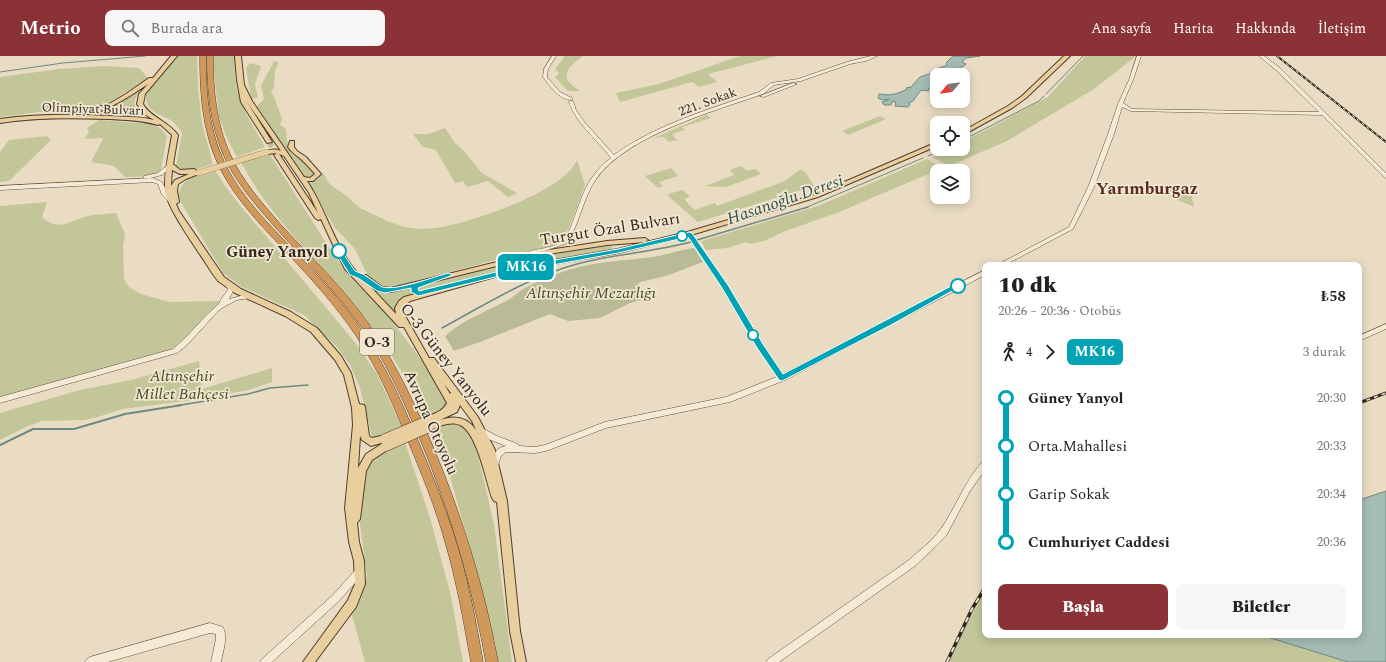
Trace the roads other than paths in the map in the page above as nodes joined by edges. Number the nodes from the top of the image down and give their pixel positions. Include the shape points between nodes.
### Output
1 (174, 56) edge
2 (203, 56) edge
3 (210, 56) edge
4 (553, 56) edge
5 (875, 56) edge
6 (1059, 56) edge
7 (1067, 56) edge
8 (1140, 56) edge
9 (1261, 56) edge
10 (238, 58) edge
11 (867, 59) junction
12 (161, 71) junction
13 (783, 82) junction
14 (240, 85) junction
15 (770, 86) junction
16 (781, 89) junction
17 (570, 100) junction
18 (564, 102) junction
19 (1120, 104) junction
20 (1322, 114) junction
21 (580, 119) junction
22 (0, 120) edge
23 (970, 124) edge
24 (970, 129) edge
25 (270, 130) junction
26 (269, 142) tunnel mouth
27 (292, 142) dead end
28 (930, 143) edge
29 (172, 145) junction
30 (930, 147) edge
31 (266, 151) junction
32 (610, 151) junction
33 (622, 152) junction
34 (277, 156) tunnel mouth
35 (614, 158) junction
36 (170, 165) junction
37 (296, 168) junction
38 (198, 172) junction
39 (1386, 176) edge
40 (302, 178) junction
41 (0, 187) edge
42 (171, 201) junction
43 (176, 211) junction
44 (688, 232) junction
45 (578, 247) junction
46 (337, 248) junction
47 (580, 257) junction
48 (520, 258) junction
49 (1006, 262) edge
50 (353, 273) junction
51 (982, 274) edge
52 (449, 275) junction
53 (228, 285) junction
54 (436, 290) junction
55 (248, 296) junction
56 (222, 303) junction
57 (1386, 326) edge
58 (1362, 338) edge
59 (416, 343) junction
60 (427, 354) junction
61 (348, 375) junction
62 (0, 400) edge
63 (436, 418) junction
64 (426, 425) junction
65 (482, 431) junction
66 (386, 442) junction
67 (535, 450) junction
68 (495, 463) junction
69 (982, 468) edge
70 (503, 514) junction
71 (360, 566) junction
72 (357, 592) junction
73 (336, 598) junction
74 (90, 662) edge
75 (216, 662) edge
76 (265, 662) edge
77 (308, 662) edge
78 (477, 662) edge
79 (492, 662) edge
80 (521, 662) edge
81 (771, 662) edge

1 - 12 main road
2 - 78 highway, Avrupa Otoyolu / O-3 via 203,88 208,120 224,169 250,207 347,316 390,389 423,465 448,533 461,578
3 - 79 highway, Avrupa Otoyolu / O-3 via 212,103 231,165 259,205 360,317 400,384 443,482 462,535 474,576
4 - 17 street via 545,77 558,94
4 - 18 street via 544,68 543,77
5 - 11 street
6 - 23 main road via 1016,96
7 - 24 main road via 1014,104
8 - 19 street
9 - 20 street via 1278,69
10 - 14 main road
11 - 13 street, 221. Sokak via 799,80
11 - 16 street, 221. Sokak
12 - 22 main road, Olimpiyat Bulvarı via 102,109 92,112 30,114
12 - 29 main road via 142,94 140,104 146,113 172,129 175,135
13 - 15 street, 221. Sokak
13 - 16 street via 786,86
14 - 25 main road
14 - 26 main road via 247,109
15 - 16 street
15 - 33 street, 221. Sokak via 761,93 673,125
16 - 45 street, 221. Sokak via 675,127 643,143 605,168 593,185 571,240 572,245
17 - 18 street
17 - 21 street via 573,110
18 - 21 street
19 - 20 street via 1131,110
19 - 49 street via 1092,185 1070,228
20 - 39 street
21 - 32 street
22 - 29 main road, Olimpiyat Bulvarı via 61,115 157,122 168,130
25 - 31 main road via 275,144
25 - 37 main road
27 - 40 main road via 291,147 295,152 318,174 311,180
28 - 44 main road, Turgut Özal Bulvarı via 819,190
29 - 36 main road
30 - 44 main road, Turgut Özal Bulvarı via 816,196
31 - 37 main road via 282,153
31 - 38 main road, bridge
32 - 33 street
32 - 35 street
33 - 35 street, 221. Sokak
34 - 46 main road
35 - 48 street, 221. Sokak via 593,178 565,242
36 - 38 main road via 179,172
36 - 41 street via 160,174 152,176
36 - 42 main road via 168,192
37 - 40 main road
38 - 43 main road via 176,184
40 - 46 main road via 312,193
41 - 42 street via 153,180 160,183
42 - 43 main road
43 - 53 main road via 215,271
44 - 45 main road, Turgut Özal Bulvarı via 638,241
44 - 47 main road, Turgut Özal Bulvarı via 647,245
45 - 47 main road via 615,247 613,250
45 - 48 main road, Turgut Özal Bulvarı
46 - 50 main road
47 - 54 main road, Turgut Özal Bulvarı via 520,268
48 - 52 main road, Turgut Özal Bulvarı
50 - 52 main road, Turgut Özal Bulvarı via 374,287 385,290
50 - 59 main road, O-3 Güney Yanyolu via 399,321
51 - 67 street via 754,390 720,401 605,425
52 - 54 main road via 413,288 418,294
53 - 55 main road
53 - 56 street via 231,289
54 - 59 main road, Turgut Özal Bulvarı via 408,299 398,308
55 - 56 street
55 - 61 main road via 288,314 314,330 338,358
56 - 62 street via 193,337 175,351
57 - 58 street
59 - 60 main road, O-3 Güney Yanyolu
59 - 63 main road via 452,403 447,411
60 - 63 main road via 457,403 454,410
60 - 65 main road, O-3 Güney Yanyolu
61 - 66 main road via 361,406 365,438 371,442
61 - 71 main road via 356,408 357,425 350,508
63 - 64 main road
64 - 66 main road, bridge
64 - 70 main road via 456,421 463,422 471,429
65 - 67 street via 507,443
65 - 68 main road, O-3 Güney Yanyolu
66 - 71 main road via 360,471 355,514
67 - 68 street via 504,449 498,454
68 - 70 main road, O-3 Güney Yanyolu
69 - 81 street via 971,481 942,534 933,544 912,562
70 - 80 main road via 515,631
71 - 72 main road via 360,584
71 - 73 street
72 - 73 street via 346,593
72 - 77 main road via 342,619
73 - 76 street
74 - 75 street via 210,628 220,630 221,639

